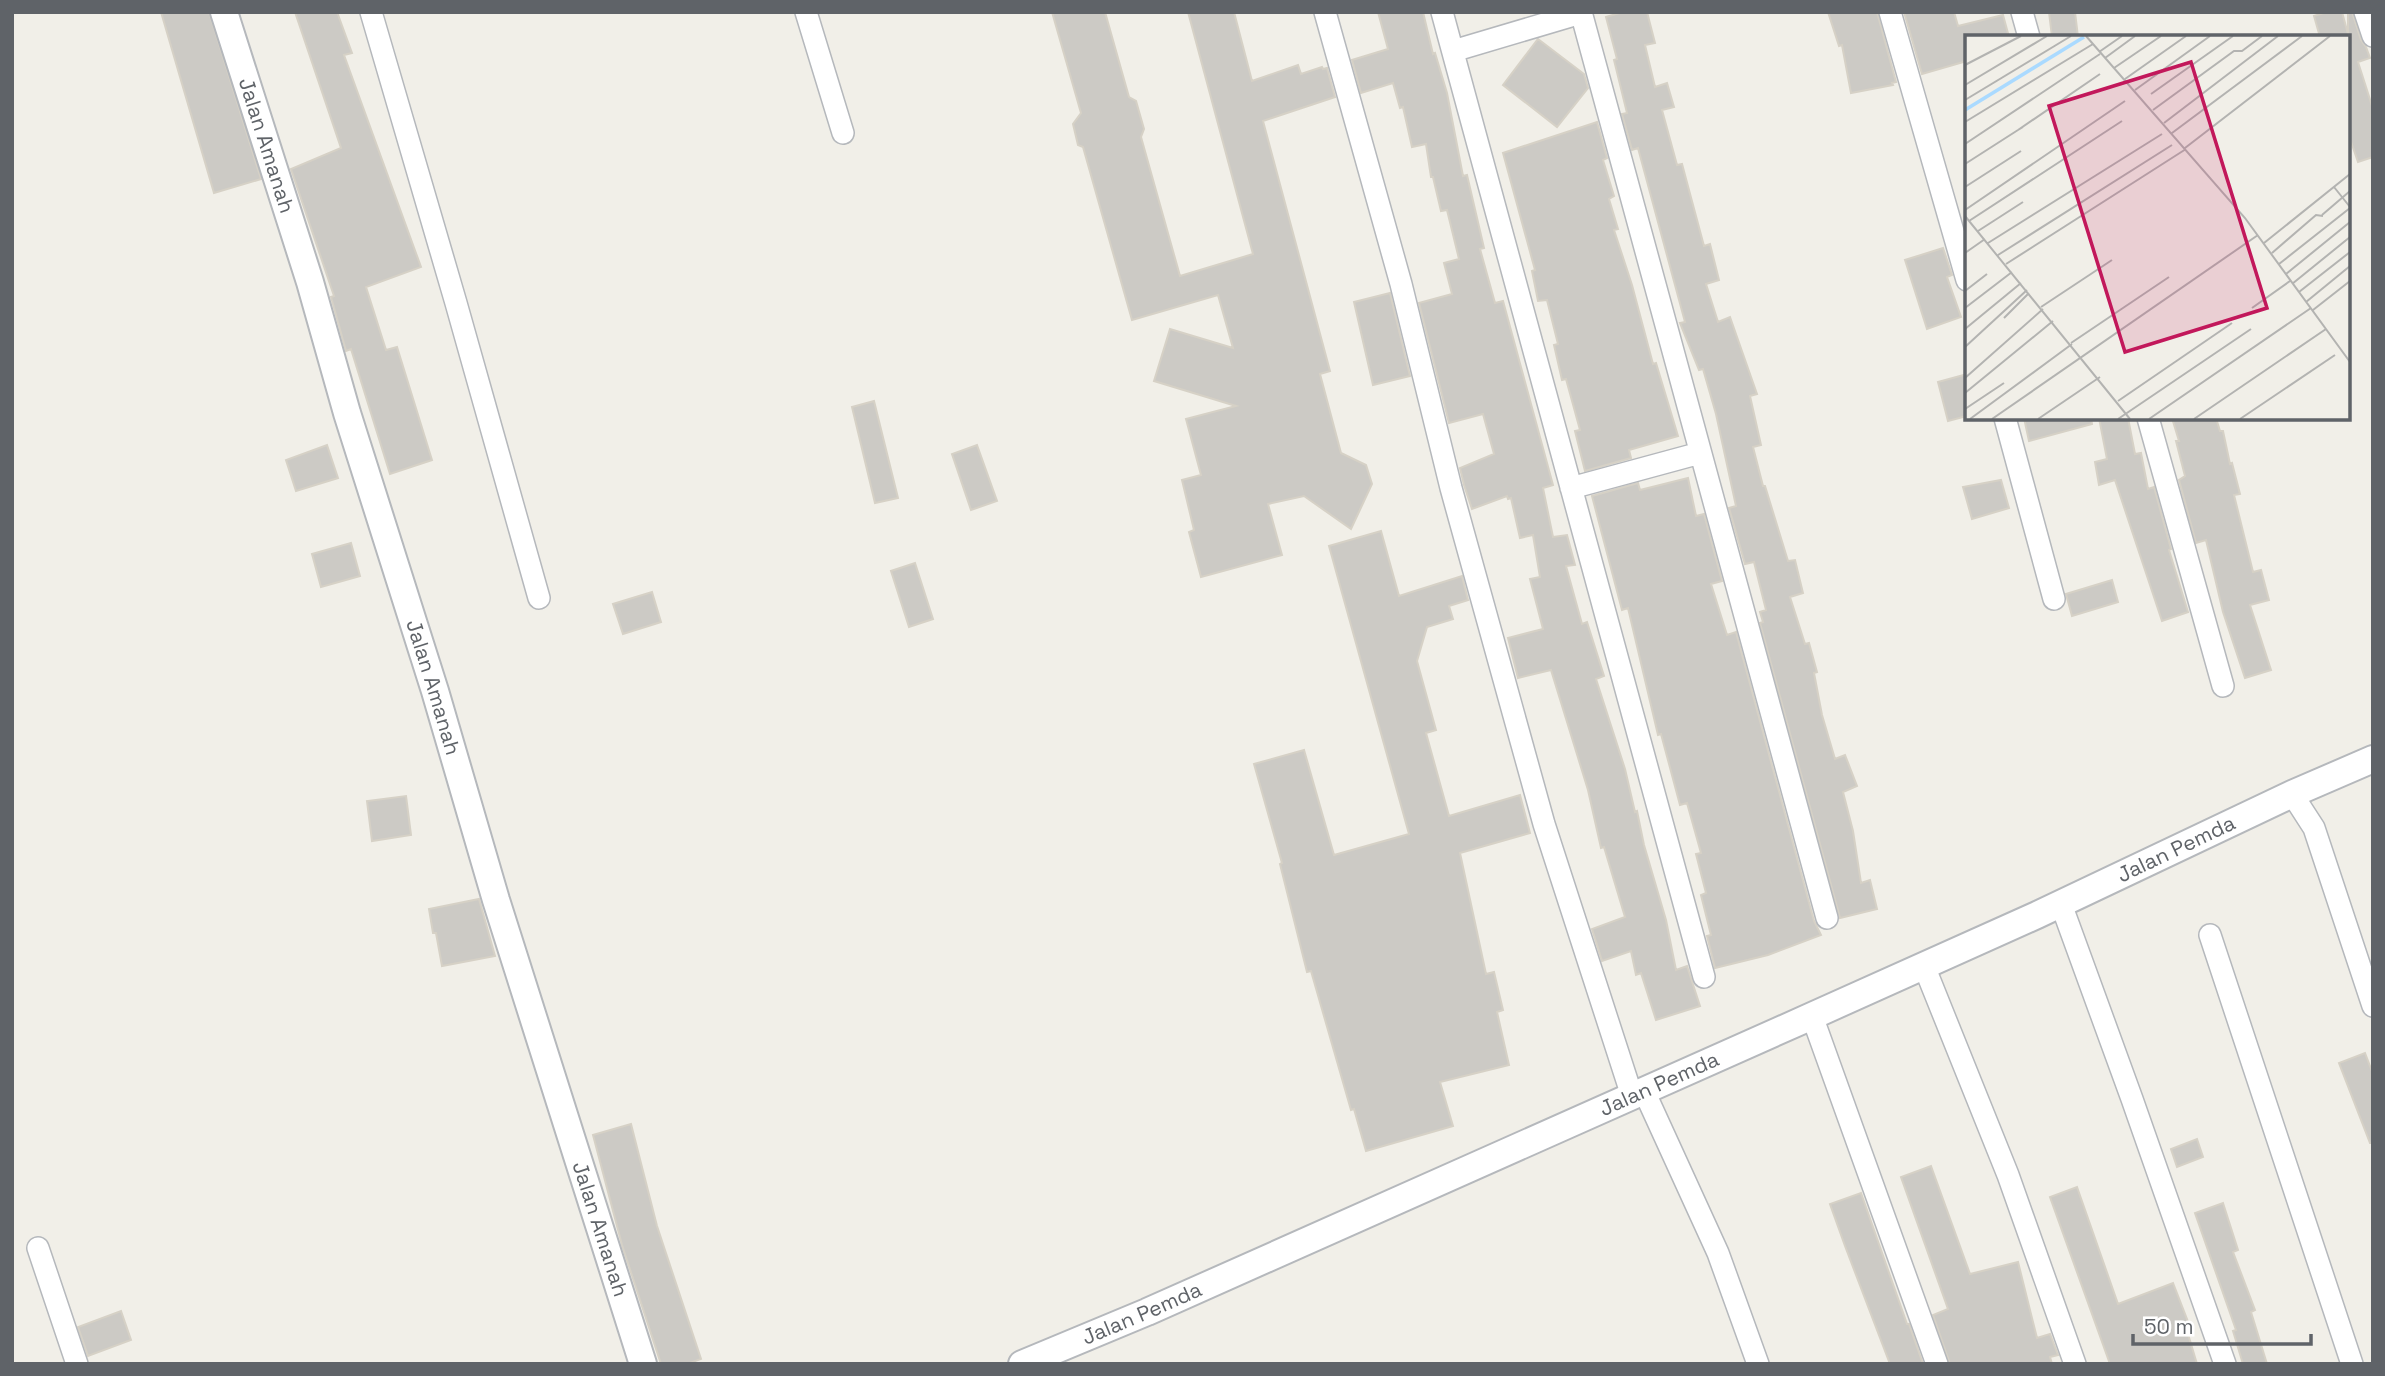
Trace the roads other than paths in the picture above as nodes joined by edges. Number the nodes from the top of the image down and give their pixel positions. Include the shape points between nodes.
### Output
1 (224, 12) edge
2 (371, 12) edge
3 (806, 12) edge
4 (1325, 12) edge
5 (1442, 12) edge
6 (1581, 12) edge
7 (1890, 12) edge
8 (2022, 12) edge
9 (2365, 12) edge
10 (2028, 35) edge
11 (2373, 36) edge
12 (1452, 51) junction
13 (843, 134) dead end
14 (1965, 274) edge
15 (2006, 420) edge
16 (2149, 420) edge
17 (1700, 453) junction
18 (1571, 488) junction
19 (539, 598) dead end
20 (2054, 599) dead end
21 (2223, 686) dead end
22 (2373, 759) edge
23 (2291, 794) junction
24 (2061, 904) junction
25 (1827, 918) dead end
26 (2210, 935) dead end
27 (1924, 966) junction
28 (1704, 978) dead end
29 (2373, 1006) edge
30 (1812, 1016) junction
31 (1638, 1094) junction
32 (38, 1248) dead end
33 (77, 1364) edge
34 (643, 1364) edge
35 (1022, 1364) edge
36 (1758, 1364) edge
37 (1937, 1364) edge
38 (2075, 1364) edge
39 (2225, 1364) edge
40 (2352, 1364) edge

1 - 34 street, Jalan Amanah
2 - 19 street
3 - 13 street
4 - 31 street via 1540,811
5 - 12 street
6 - 12 street
6 - 17 street
7 - 14 street
8 - 10 street
9 - 11 street
12 - 18 street
15 - 20 street
16 - 21 street
17 - 18 street
17 - 25 street
18 - 28 street
22 - 23 street, Jalan Pemda
23 - 24 street, Jalan Pemda
23 - 29 street via 2314,828
24 - 27 street, Jalan Pemda
24 - 39 street
26 - 40 street
27 - 30 street, Jalan Pemda
27 - 38 street via 2008,1175
30 - 31 street, Jalan Pemda
30 - 37 street
31 - 35 street, Jalan Pemda
31 - 36 street via 1718,1253
32 - 33 street

